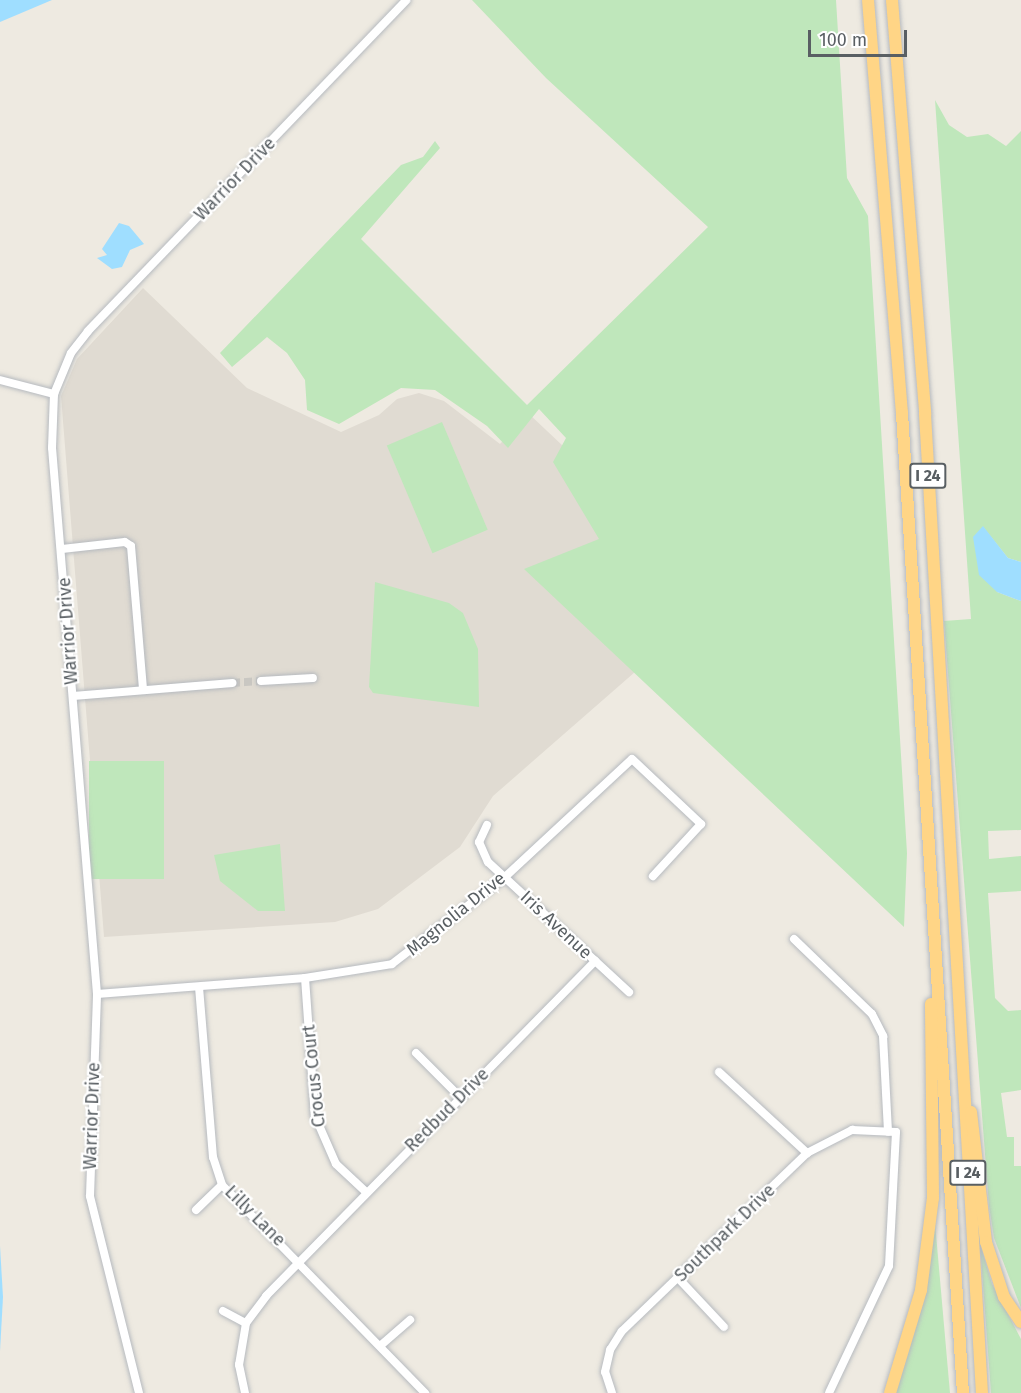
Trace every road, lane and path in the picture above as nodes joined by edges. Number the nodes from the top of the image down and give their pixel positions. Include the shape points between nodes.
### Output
1 (406, 0) edge
2 (892, 0) edge
3 (868, 1) edge
4 (0, 380) edge
5 (54, 394) junction
6 (62, 549) junction
7 (313, 678) dead end
8 (261, 681) tunnel mouth
9 (232, 683) tunnel mouth
10 (143, 689) junction
11 (73, 696) junction
12 (487, 825) dead end
13 (653, 876) dead end
14 (505, 877) junction
15 (794, 939) dead end
16 (953, 953) junction
17 (934, 957) junction
18 (595, 961) junction
19 (305, 978) junction
20 (199, 987) junction
21 (629, 992) dead end
22 (98, 994) junction
23 (416, 1053) dead end
24 (719, 1072) dead end
25 (460, 1097) junction
26 (892, 1132) junction
27 (807, 1153) junction
28 (222, 1185) junction
29 (366, 1192) junction
30 (196, 1210) dead end
31 (300, 1261) junction
32 (678, 1278) junction
33 (224, 1311) dead end
34 (410, 1320) dead end
35 (1021, 1322) edge
36 (246, 1323) junction
37 (724, 1327) dead end
38 (381, 1346) junction
39 (139, 1393) edge
40 (245, 1393) edge
41 (425, 1393) edge
42 (612, 1393) edge
43 (830, 1393) edge
44 (890, 1393) edge
45 (963, 1393) edge
46 (982, 1393) edge

1 - 5 street, Warrior Drive via 88,331 71,353
2 - 16 highway, I 24 via 925,414
3 - 17 highway, I 24 via 902,412
4 - 5 street
5 - 6 street, Warrior Drive via 52,448
6 - 10 street via 125,542 131,546
6 - 11 street, Warrior Drive
7 - 8 street
9 - 10 street
10 - 11 street
11 - 22 street, Warrior Drive
12 - 14 street, Iris Avenue via 481,850
13 - 14 street, Magnolia Drive via 701,824 632,759
14 - 18 street, Iris Avenue
14 - 19 street, Magnolia Drive via 392,964
15 - 26 street via 872,1014 883,1036
16 - 35 highway via 986,1242 1004,1298
16 - 46 highway, I 24
17 - 44 highway via 933,1198 921,1290
17 - 45 highway, I 24
18 - 21 street, Iris Avenue
18 - 25 street, Redbud Drive
19 - 20 street, Magnolia Drive
19 - 29 street, Crocus Court via 317,1125 336,1164
20 - 22 street, Magnolia Drive
20 - 28 street, Lilly Lane via 213,1157
22 - 39 street, Warrior Drive via 90,1196
23 - 25 street
24 - 27 street
25 - 29 street, Redbud Drive
26 - 27 street, Southpark Drive via 852,1130
26 - 43 street via 888,1266
27 - 32 street, Southpark Drive
28 - 30 street
28 - 31 street, Lilly Lane
29 - 31 street, Redbud Drive
31 - 36 street, Redbud Drive
31 - 38 street, Lilly Lane
32 - 37 street
32 - 42 street, Southpark Drive via 610,1350 605,1372
33 - 36 street
34 - 38 street
36 - 40 street via 239,1365
38 - 41 street, Lilly Lane

